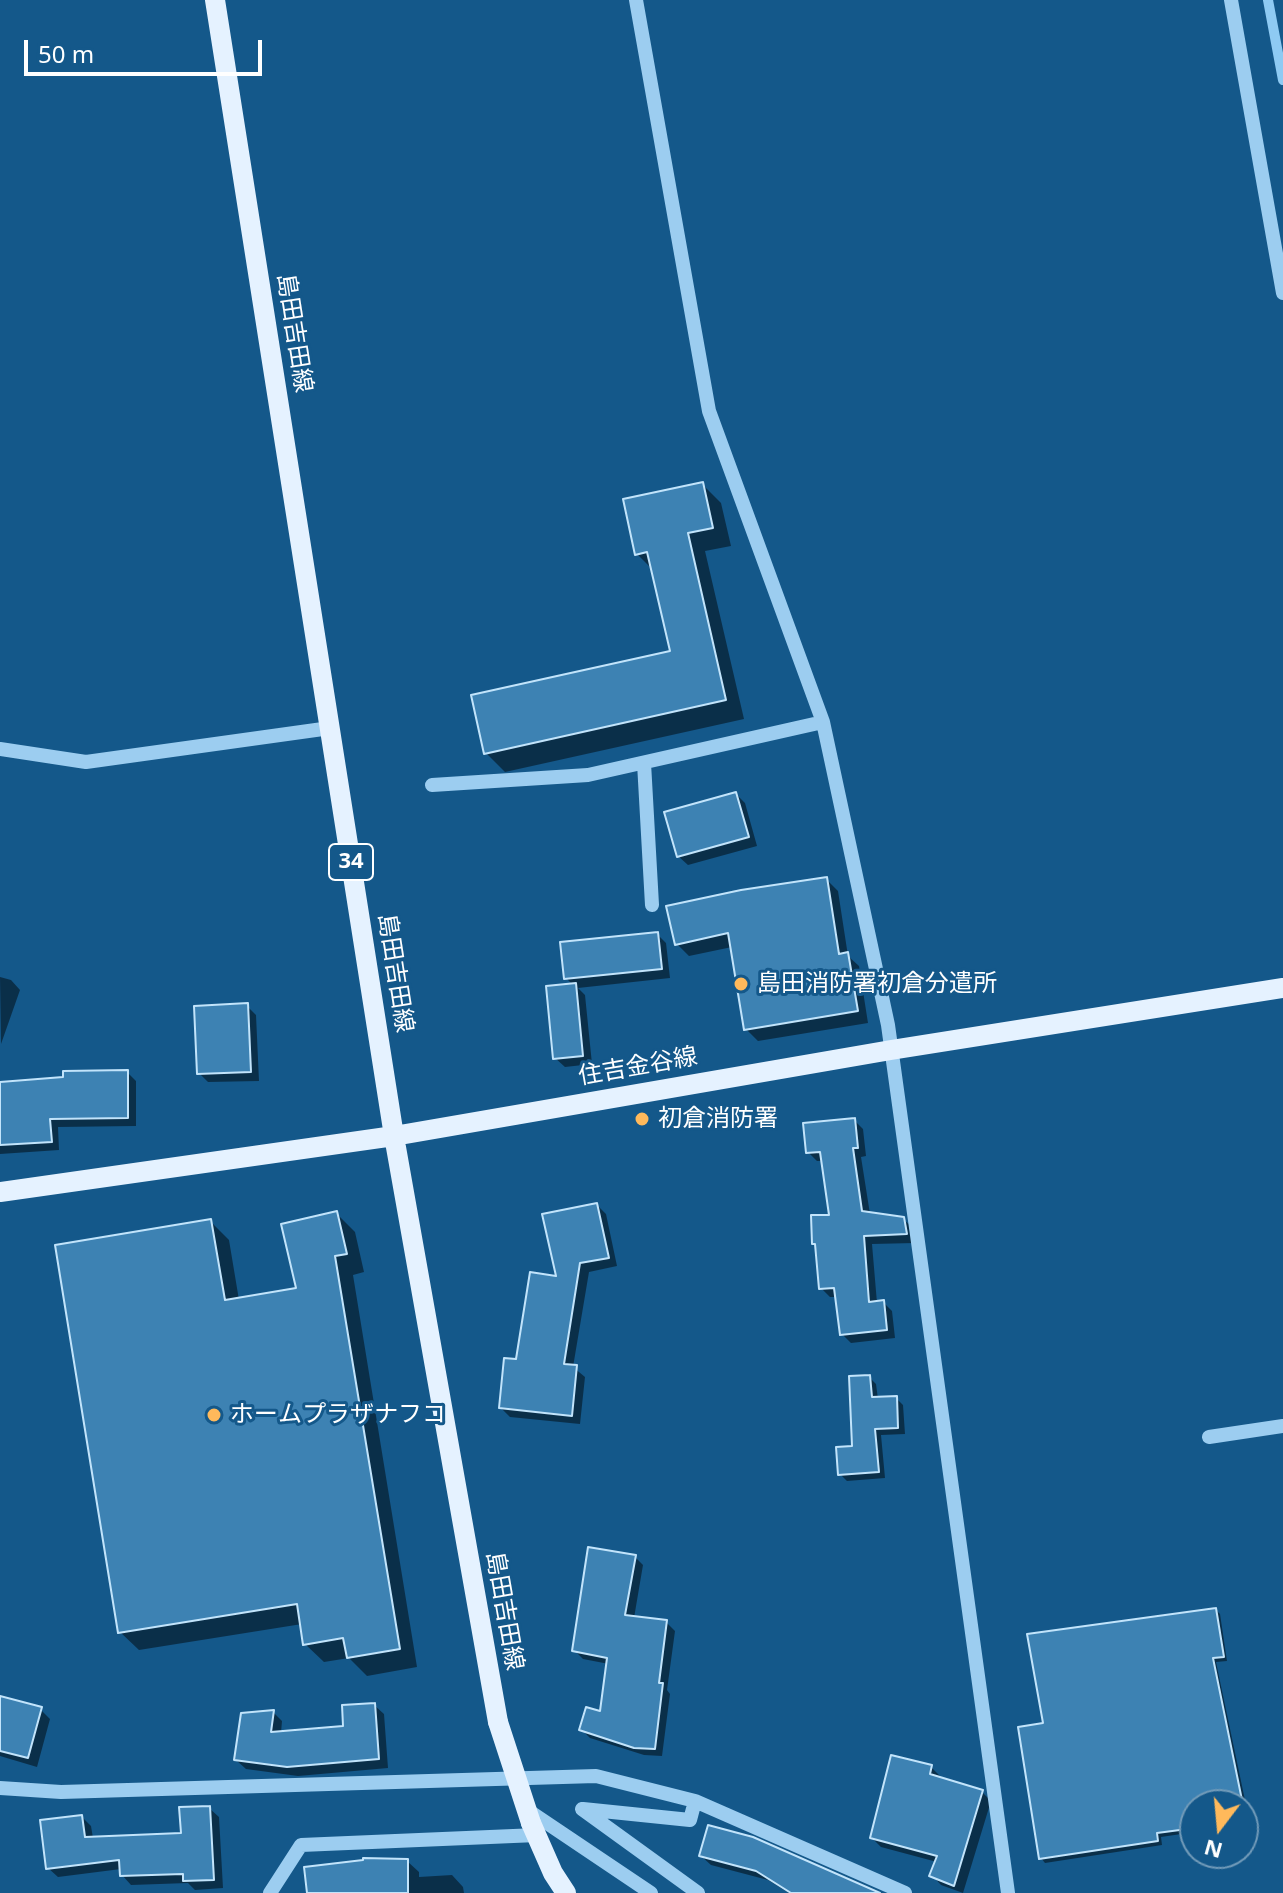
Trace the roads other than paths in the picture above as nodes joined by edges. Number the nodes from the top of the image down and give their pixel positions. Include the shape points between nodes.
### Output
1 (215, 0) edge
2 (636, 0) edge
3 (1231, 0) edge
4 (1283, 293) edge
5 (823, 722) junction
6 (330, 728) junction
7 (0, 749) edge
8 (644, 763) junction
9 (432, 785) dead end
10 (652, 905) dead end
11 (1283, 988) edge
12 (891, 1050) junction
13 (394, 1136) junction
14 (0, 1192) edge
15 (1283, 1426) edge
16 (1209, 1437) dead end
17 (0, 1788) edge
18 (695, 1801) junction
19 (531, 1822) junction
20 (270, 1893) edge
21 (566, 1893) edge
22 (651, 1893) edge
23 (698, 1893) edge
24 (905, 1893) edge
25 (1008, 1893) edge

1 - 6 main road, 島田吉田線 / 34
2 - 5 street via 709,411
3 - 4 street
5 - 8 street
5 - 12 street
6 - 7 street via 86,762
6 - 13 main road, 島田吉田線 / 34
8 - 9 street via 588,775
8 - 10 street
11 - 12 main road, 住吉金谷線
12 - 13 main road, 住吉金谷線
12 - 25 street
13 - 14 main road, 住吉金谷線
13 - 19 main road, 島田吉田線 / 34, bridge via 498,1722
15 - 16 street
17 - 18 street via 61,1792 596,1776
18 - 23 street via 690,1820 582,1809
18 - 24 street
19 - 20 street via 301,1845
19 - 21 main road, 島田吉田線 / 34
19 - 22 street

